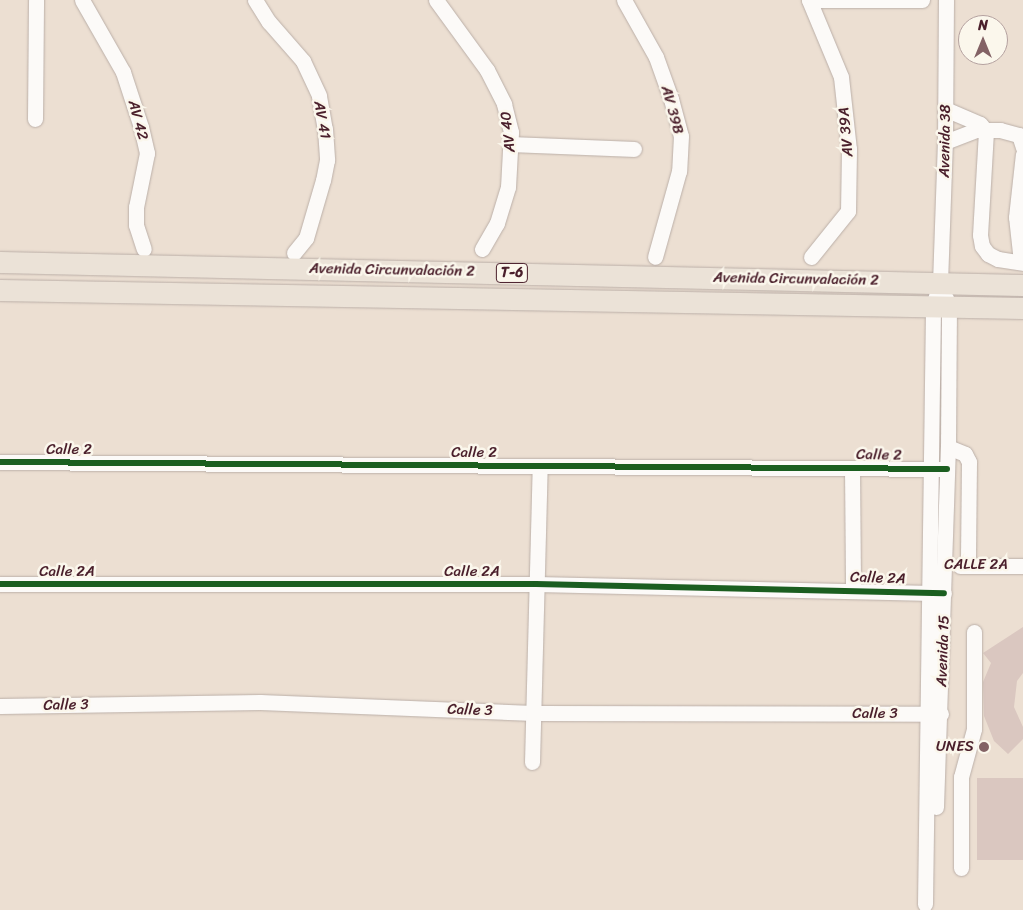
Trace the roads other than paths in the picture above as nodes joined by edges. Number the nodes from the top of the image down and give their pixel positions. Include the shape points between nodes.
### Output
1 (36, 0) edge
2 (82, 0) edge
3 (255, 0) edge
4 (436, 0) edge
5 (624, 0) edge
6 (809, 0) edge
7 (922, 0) edge
8 (946, 0) edge
9 (945, 109) junction
10 (35, 119) dead end
11 (986, 131) junction
12 (945, 142) junction
13 (511, 144) junction
14 (1023, 147) edge
15 (634, 149) dead end
16 (1023, 154) edge
17 (144, 249) dead end
18 (482, 249) dead end
19 (294, 252) dead end
20 (655, 257) dead end
21 (811, 257) dead end
22 (0, 262) edge
23 (1022, 262) edge
24 (940, 283) junction
25 (1023, 285) edge
26 (0, 290) edge
27 (941, 306) junction
28 (1023, 308) edge
29 (948, 447) junction
30 (0, 462) edge
31 (540, 466) junction
32 (852, 468) junction
33 (931, 469) junction
34 (947, 469) junction
35 (929, 565) junction
36 (945, 565) junction
37 (968, 566) junction
38 (1023, 566) edge
39 (0, 584) edge
40 (536, 584) junction
41 (853, 589) junction
42 (937, 592) junction
43 (974, 632) dead end
44 (0, 706) edge
45 (534, 713) junction
46 (935, 714) junction
47 (532, 762) dead end
48 (962, 868) dead end
49 (924, 907) edge

1 - 10 street
2 - 17 street, AV 42 via 123,72 141,127 147,153 136,207 136,225
3 - 19 street, AV 41 via 269,22 303,61 319,96 325,129 327,160 323,180 306,238
4 - 13 street, AV 40 via 487,70 504,104
5 - 20 street, AV 39B via 656,57 681,136 680,170
6 - 7 street
6 - 21 street, AV 39A via 841,77 849,149 848,211
8 - 9 street, Avenida 38
9 - 11 street via 980,124
9 - 12 street, Avenida 38
11 - 12 street via 977,130
11 - 14 street via 1019,135
11 - 23 street via 982,246 988,254 1008,262
12 - 24 street, Avenida 38
13 - 15 street
13 - 18 street, AV 40 via 508,187 497,223
16 - 23 street via 1016,217
22 - 24 highway, Avenida Circunvalación 2 / T-6
24 - 25 highway, Avenida Circunvalación 2 / T-6
24 - 27 street, Avenida 38
26 - 27 highway, Avenida Circunvalación 2 / T-6
27 - 28 highway, Avenida Circunvalación 2 / T-6
27 - 29 street, Avenida 15
27 - 33 street, Avenida 15
29 - 34 street, Avenida 15
29 - 37 street via 965,454 969,462
30 - 31 street, Calle 2
31 - 32 street, Calle 2
31 - 40 street
32 - 33 street, Calle 2
32 - 41 street
33 - 34 street, Calle 2
33 - 35 street, Avenida 15
34 - 36 street, Avenida 15
35 - 36 street, CALLE 2A
35 - 42 street, Avenida 15
36 - 37 street, CALLE 2A
36 - 42 street, Avenida 15
37 - 38 street, CALLE 2A
39 - 40 street, Calle 2A
40 - 41 street, Calle 2A
40 - 45 street
41 - 42 street, Calle 2A
42 - 46 street, Avenida 15
43 - 48 street via 974,728 962,777
44 - 45 street, Calle 3 via 260,702
45 - 46 street, Calle 3
45 - 47 street
46 - 49 street, Avenida 15

